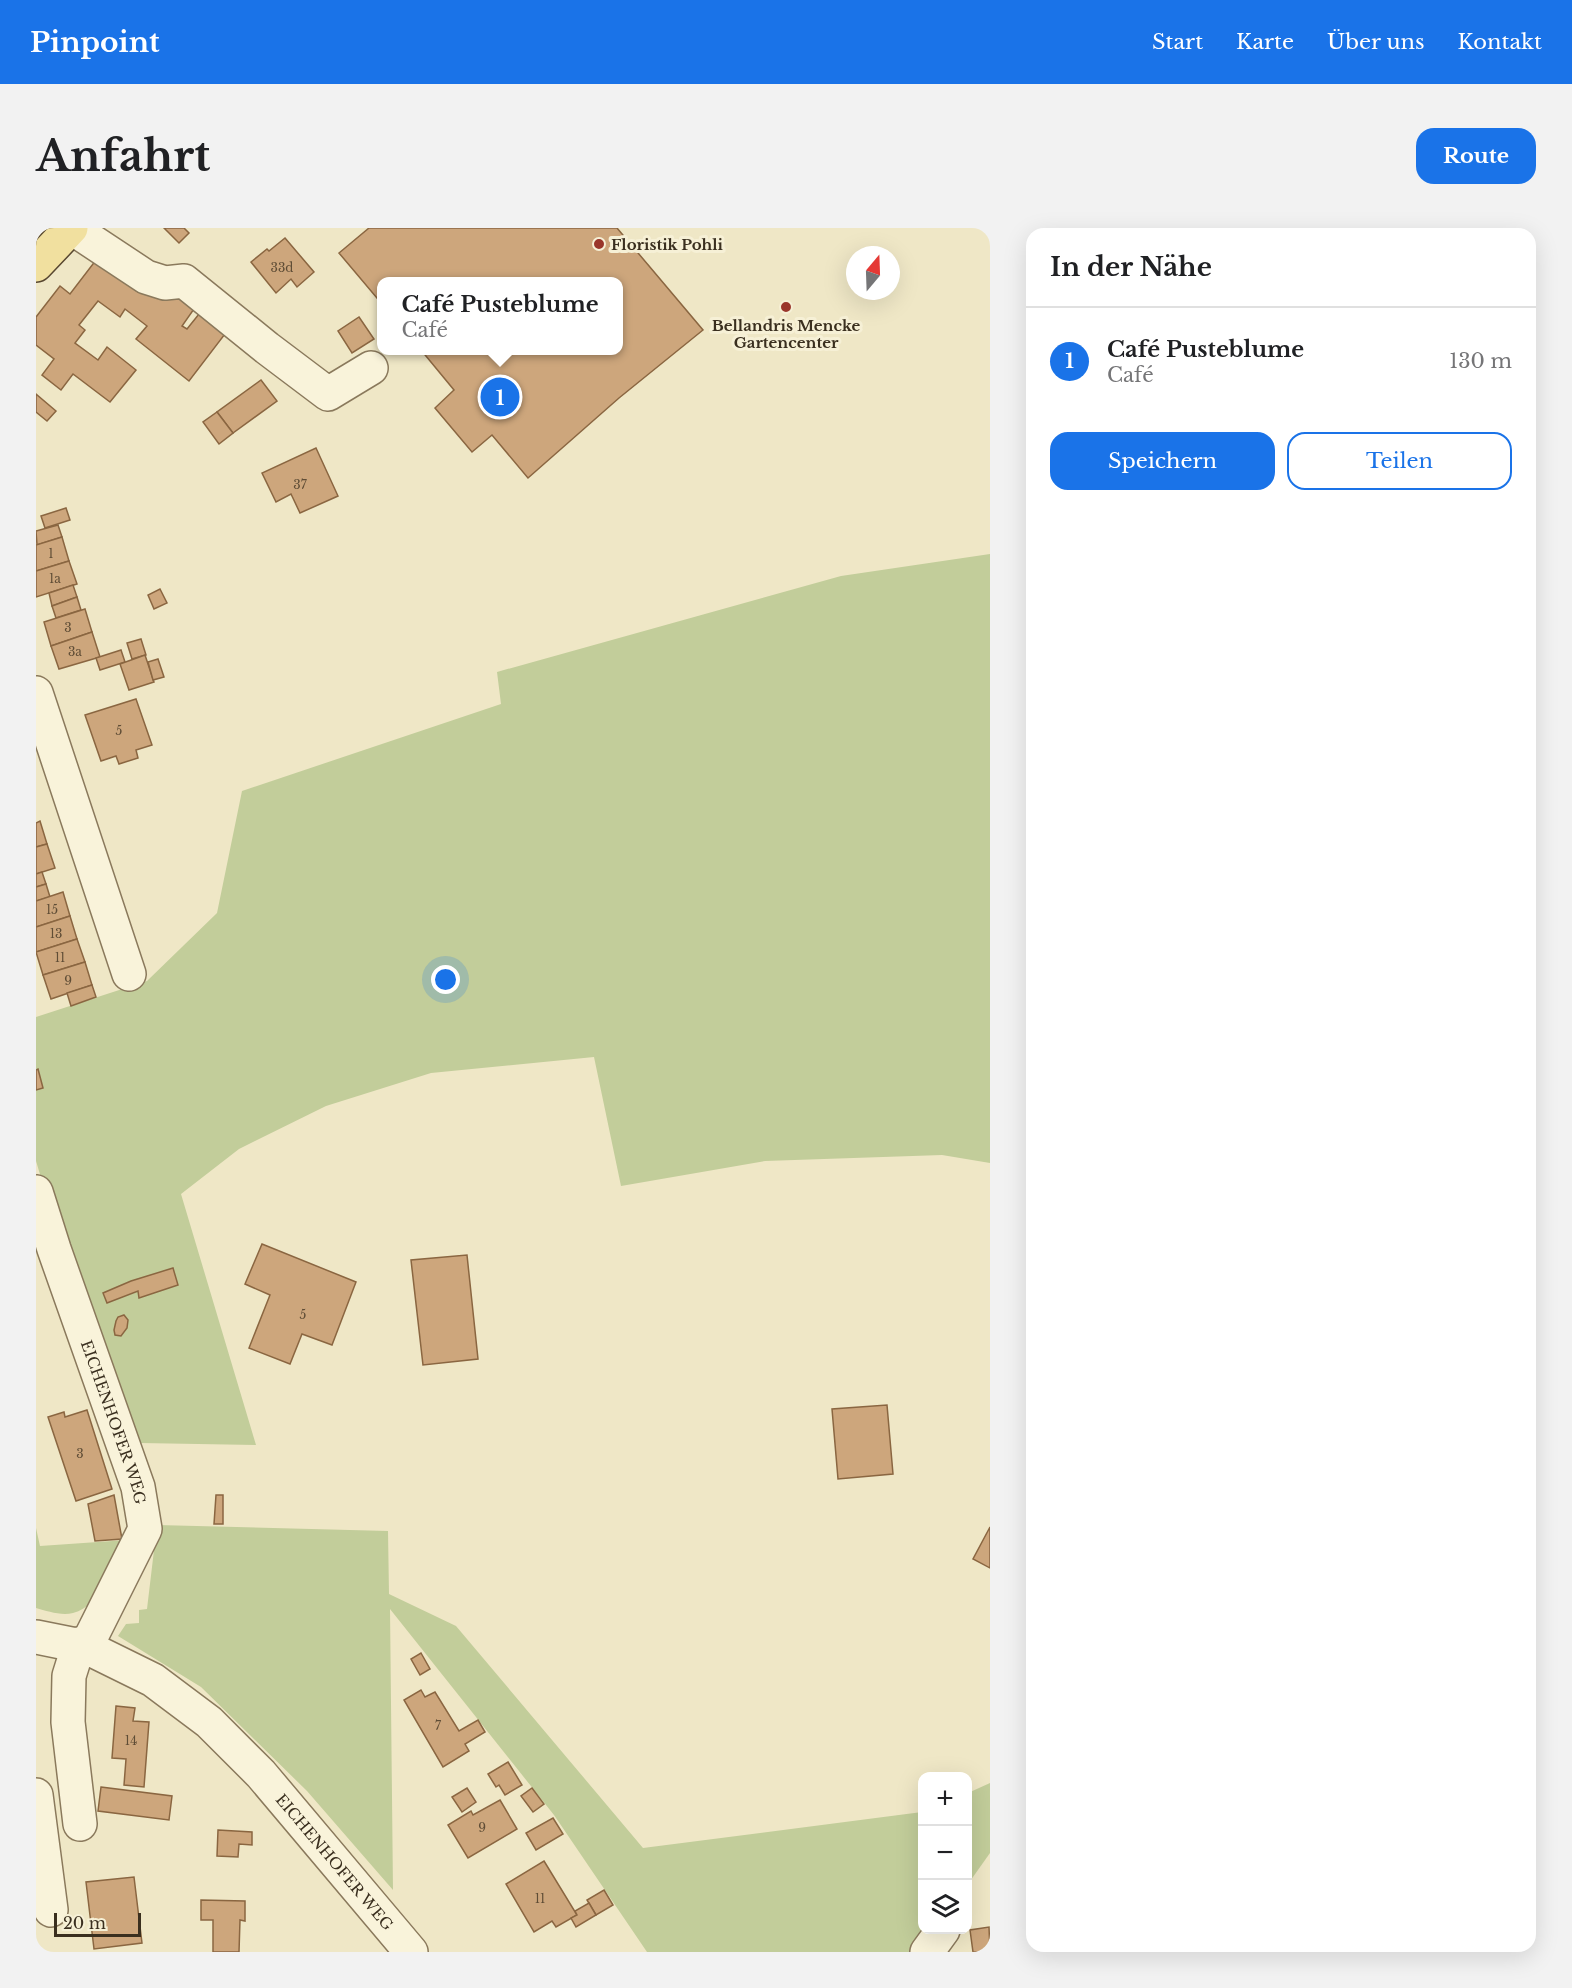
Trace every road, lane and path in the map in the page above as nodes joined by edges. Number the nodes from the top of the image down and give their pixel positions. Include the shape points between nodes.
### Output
1 (71, 228) edge
2 (36, 265) edge
3 (371, 368) dead end
4 (36, 693) edge
5 (129, 974) dead end
6 (36, 1192) edge
7 (36, 1637) edge
8 (83, 1645) junction
9 (36, 1795) edge
10 (80, 1824) dead end
11 (51, 1910) dead end
12 (940, 1934) edge
13 (411, 1952) edge
14 (927, 1952) edge

1 - 2 main road
1 - 3 street via 146,277 165,283 184,281 328,394
4 - 5 street
6 - 8 street, EICHENHOFER WEG via 138,1487 145,1529
7 - 8 street, EICHENHOFER WEG
8 - 10 street via 69,1676 69,1722
8 - 13 street, EICHENHOFER WEG via 153,1680 208,1722 261,1774
9 - 11 street
12 - 14 street

